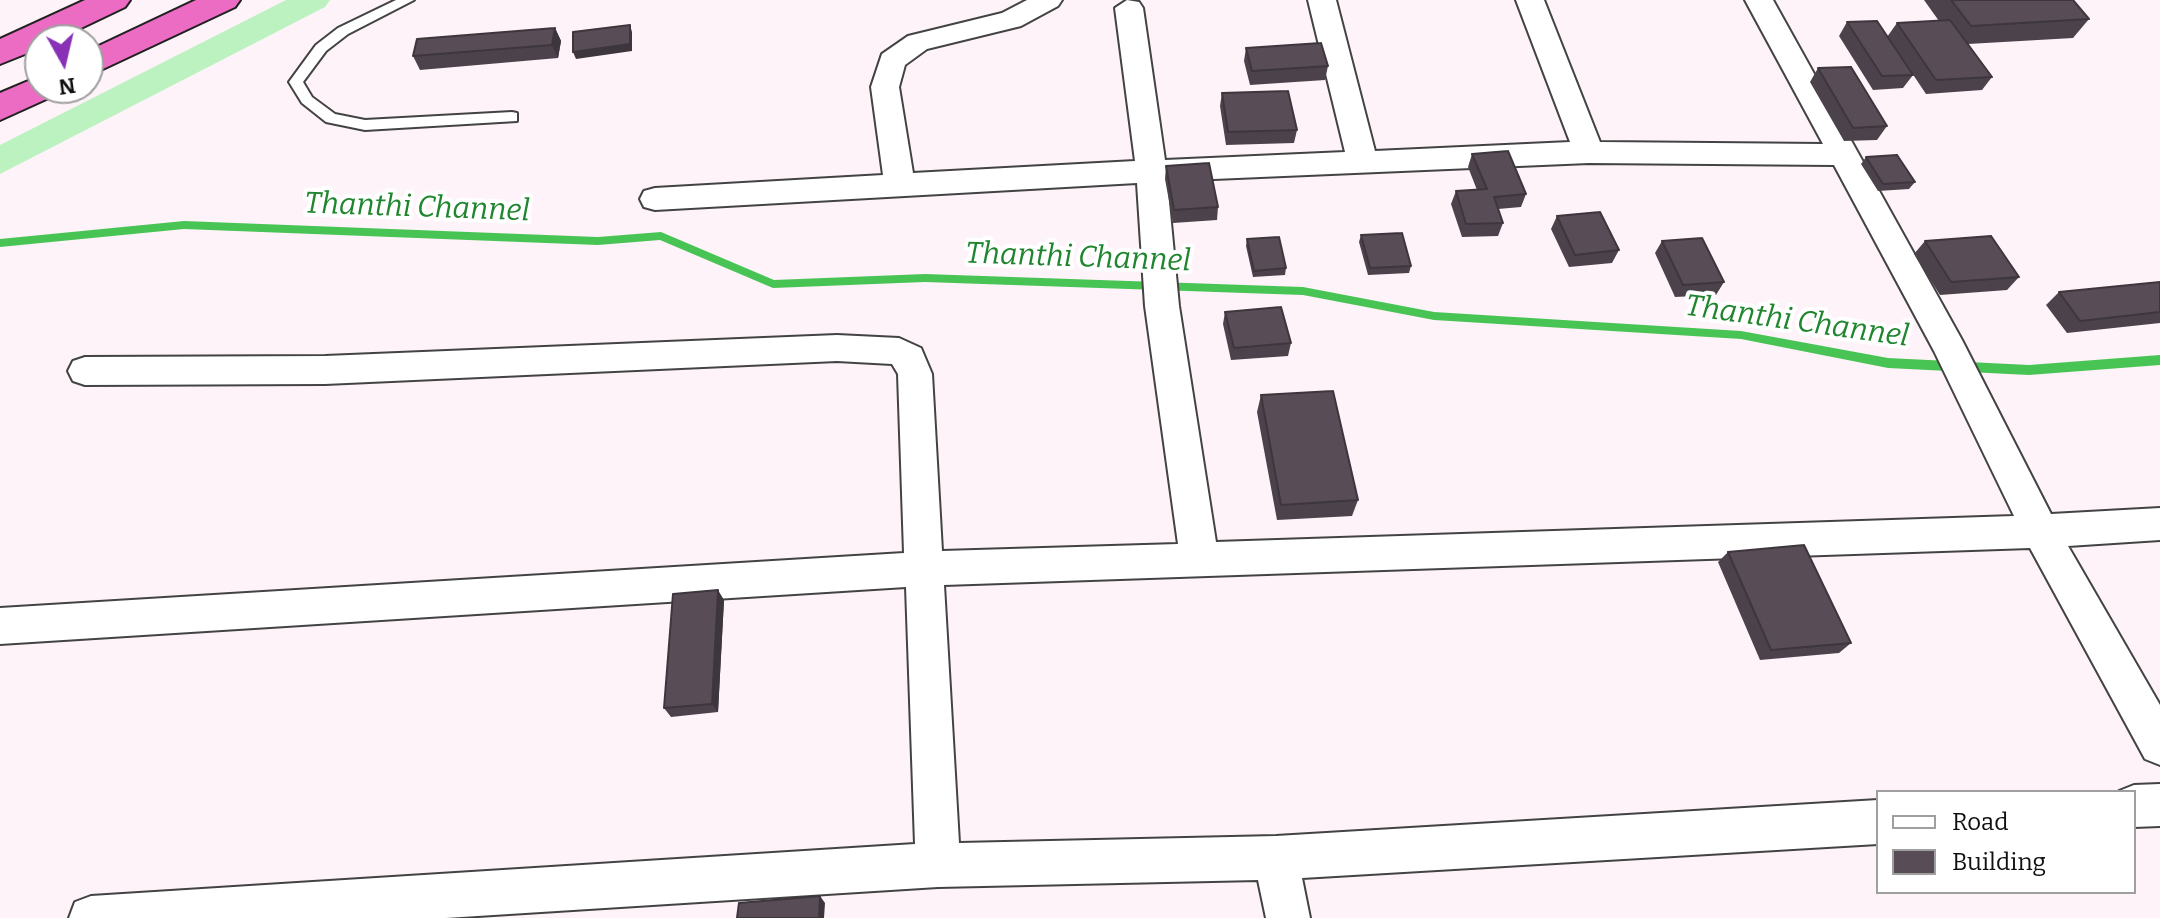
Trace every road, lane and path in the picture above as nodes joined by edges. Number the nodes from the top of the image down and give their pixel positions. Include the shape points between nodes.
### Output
1 (113, 0) edge
2 (223, 0) edge
3 (407, 0) edge
4 (1048, 0) edge
5 (1322, 0) edge
6 (1530, 0) edge
7 (1759, 0) edge
8 (1129, 8) dead end
9 (0, 53) edge
10 (104, 57) edge
11 (24, 96) edge
12 (0, 108) edge
13 (512, 117) dead end
14 (1589, 152) junction
15 (1847, 155) junction
16 (1362, 160) junction
17 (1151, 171) junction
18 (899, 185) junction
19 (655, 199) dead end
20 (85, 371) dead end
21 (2160, 524) edge
22 (2040, 531) junction
23 (1199, 557) junction
24 (923, 569) junction
25 (0, 626) edge
26 (2160, 745) edge
27 (2160, 805) edge
28 (2136, 806) edge
29 (1876, 822) edge
30 (1276, 858) junction
31 (938, 865) junction
32 (91, 918) edge
33 (1288, 918) edge

1 - 9 highway
2 - 10 highway
3 - 13 lane via 343,31 321,48 296,82 307,100 331,118 365,125
4 - 18 street via 1011,20 918,42 892,61 885,87
5 - 16 street
6 - 14 street
7 - 15 street
8 - 17 street
11 - 12 highway
14 - 15 street
14 - 16 street
15 - 22 street
16 - 17 street
17 - 18 street
17 - 23 street via 1162,306
18 - 19 street
20 - 24 street via 325,370 883,347 909,358 915,374
21 - 22 street
22 - 23 street
22 - 26 street
23 - 24 street
24 - 25 street
24 - 31 street
27 - 28 street
29 - 30 street
30 - 31 street
30 - 33 street
31 - 32 street

